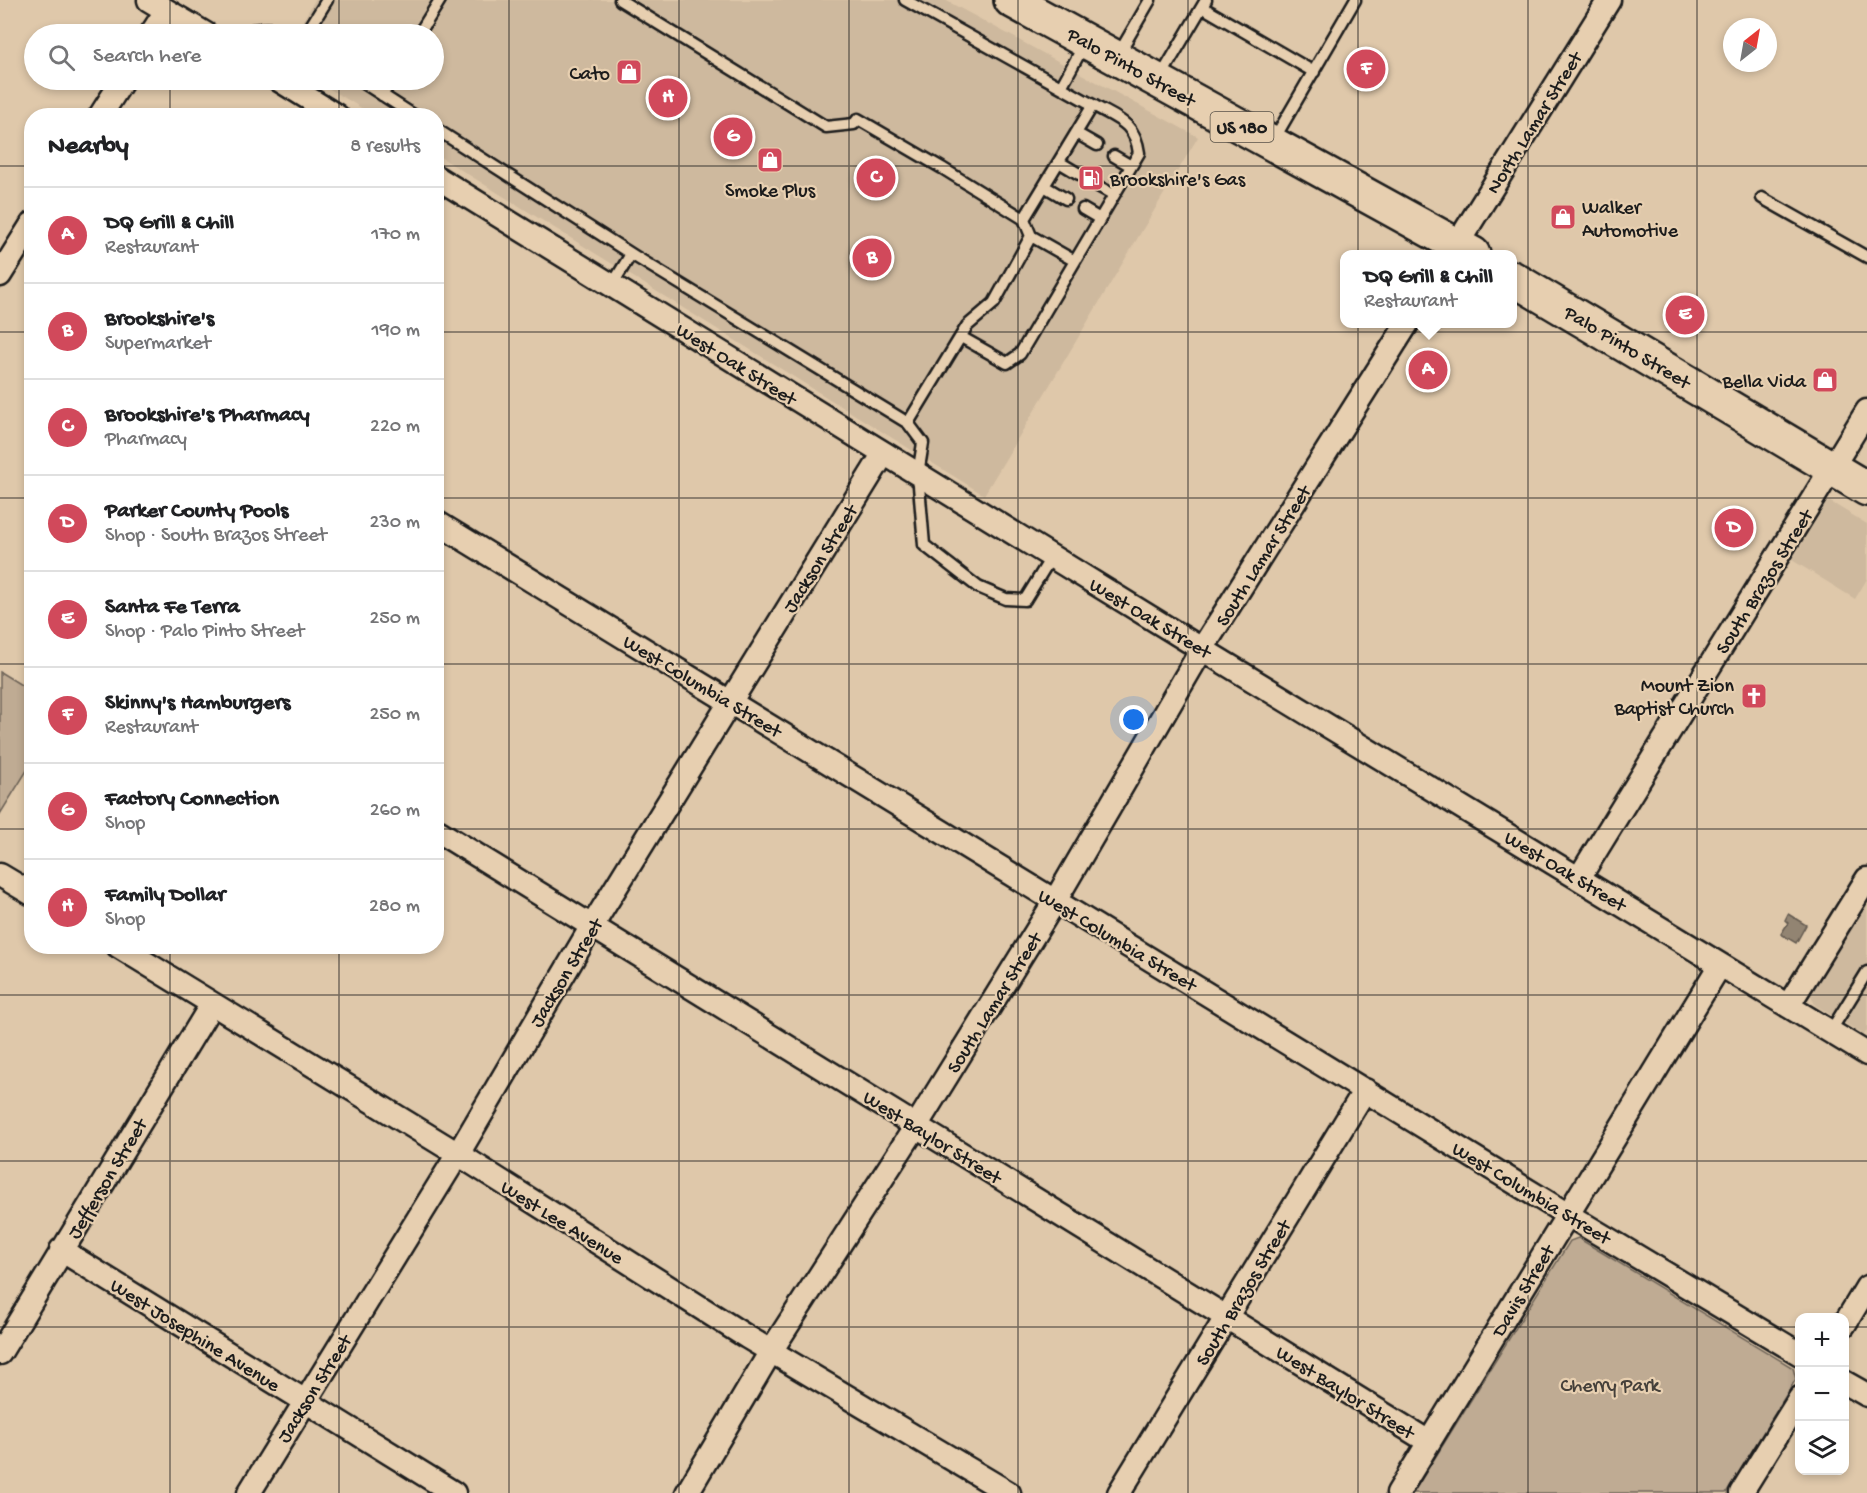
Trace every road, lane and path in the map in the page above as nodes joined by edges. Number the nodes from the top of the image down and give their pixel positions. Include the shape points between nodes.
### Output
1 (327, 0) edge
2 (440, 0) edge
3 (620, 0) edge
4 (905, 0) edge
5 (1150, 0) edge
6 (1355, 0) edge
7 (1609, 0) edge
8 (1023, 3) edge
9 (1204, 4) edge
10 (157, 5) edge
11 (153, 24) edge
12 (189, 24) edge
13 (312, 24) edge
14 (425, 24) edge
15 (1086, 41) junction
16 (1116, 58) junction
17 (1314, 72) junction
18 (1158, 81) junction
19 (1061, 87) junction
20 (117, 90) edge
21 (295, 90) edge
22 (374, 90) edge
23 (385, 90) edge
24 (382, 95) junction
25 (1093, 105) junction
26 (105, 108) edge
27 (324, 108) edge
28 (402, 108) edge
29 (1076, 133) junction
30 (444, 134) edge
31 (1272, 144) junction
32 (1097, 145) dead end
33 (1114, 156) dead end
34 (1059, 162) junction
35 (1131, 166) junction
36 (1079, 174) dead end
37 (444, 182) edge
38 (1096, 185) dead end
39 (1044, 186) junction
40 (1114, 195) junction
41 (1762, 198) dead end
42 (1066, 199) dead end
43 (1083, 209) dead end
44 (1024, 219) junction
45 (1100, 219) junction
46 (24, 236) edge
47 (1031, 236) junction
48 (1458, 250) edge
49 (1461, 250) edge
50 (631, 254) junction
51 (1867, 256) edge
52 (1075, 261) junction
53 (0, 274) edge
54 (1517, 281) edge
55 (612, 285) junction
56 (1404, 328) edge
57 (961, 337) junction
58 (1867, 411) edge
59 (908, 423) junction
60 (884, 453) junction
61 (1832, 467) junction
62 (918, 474) junction
63 (1867, 489) edge
64 (444, 527) edge
65 (1052, 556) junction
66 (1202, 650) junction
67 (730, 701) junction
68 (444, 835) edge
69 (0, 875) edge
70 (1580, 878) junction
71 (1867, 879) edge
72 (24, 889) edge
73 (1055, 901) junction
74 (592, 926) junction
75 (131, 954) edge
76 (1720, 965) junction
77 (1867, 972) edge
78 (212, 1004) junction
79 (1788, 1006) junction
80 (1830, 1032) junction
81 (1867, 1054) edge
82 (1365, 1090) junction
83 (916, 1126) junction
84 (458, 1154) junction
85 (1568, 1215) junction
86 (61, 1250) junction
87 (1867, 1287) edge
88 (1227, 1317) junction
89 (1849, 1318) edge
90 (771, 1351) junction
91 (1795, 1351) edge
92 (0, 1353) edge
93 (1849, 1384) edge
94 (1867, 1395) edge
95 (304, 1401) junction
96 (1795, 1405) edge
97 (1429, 1442) junction
98 (1743, 1483) edge
99 (249, 1493) edge
100 (454, 1493) edge
101 (687, 1493) edge
102 (1009, 1493) edge
103 (1119, 1493) edge
104 (1398, 1493) edge

1 - 13 lane
2 - 14 lane
3 - 44 lane via 826,127 854,124 858,119
4 - 19 lane
5 - 16 lane
6 - 17 lane
7 - 49 street, North Lamar Street
8 - 15 main road, Palo Pinto Street / US 180
9 - 17 lane
9 - 18 lane
10 - 11 street
10 - 12 street
15 - 16 main road, Palo Pinto Street / US 180
15 - 19 lane
16 - 18 main road, Palo Pinto Street / US 180
17 - 31 lane
18 - 31 main road, Palo Pinto Street / US 180
19 - 25 lane
20 - 26 street
21 - 27 street
22 - 24 lane
23 - 24 lane
24 - 28 lane
25 - 29 lane
25 - 35 lane via 1128,126 1137,139 1139,153
29 - 32 lane
29 - 34 lane
30 - 50 lane
31 - 48 main road, Palo Pinto Street / US 180
33 - 35 lane
34 - 36 lane
34 - 39 lane
35 - 40 lane
37 - 55 street, West Oak Street
38 - 40 lane
39 - 42 lane
39 - 44 lane
40 - 45 lane
41 - 51 lane
43 - 45 lane
44 - 47 lane
45 - 52 lane
46 - 53 street
47 - 52 lane
47 - 57 lane via 994,303 967,326
50 - 55 lane
50 - 59 lane
52 - 57 lane via 1020,354 1007,363
54 - 61 main road, Palo Pinto Street
55 - 60 street, West Oak Street
56 - 66 street, South Lamar Street
57 - 59 lane
58 - 61 street, South Brazos Street
59 - 62 lane via 923,443
60 - 62 street, West Oak Street
60 - 67 street, Jackson Street
61 - 63 main road, Palo Pinto Street
61 - 70 street, South Brazos Street
62 - 65 street, West Oak Street
62 - 65 lane via 924,545 978,587 1006,599 1025,600
64 - 67 street, West Columbia Street
65 - 66 street, West Oak Street
66 - 70 street, West Oak Street
66 - 73 street, South Lamar Street
67 - 73 street, West Columbia Street
67 - 74 street, Jackson Street
68 - 74 street, West Baylor Street
69 - 72 street
70 - 76 street, West Oak Street
71 - 79 street
73 - 82 street, West Columbia Street
73 - 83 street, South Lamar Street
74 - 83 street, West Baylor Street
74 - 84 street, Jackson Street
75 - 78 street, West Lee Avenue
76 - 79 street, West Oak Street
76 - 85 street, Davis Street
77 - 80 lane
78 - 84 street, West Lee Avenue
78 - 86 street, Jefferson Street
79 - 80 street, West Oak Street
80 - 81 street, West Oak Street
82 - 85 street, West Columbia Street
82 - 88 street, South Brazos Street
83 - 88 street, West Baylor Street
83 - 90 street, South Lamar Street
84 - 90 street, West Lee Avenue
84 - 95 street, Jackson Street
85 - 91 street, West Columbia Street via 1691,1293
85 - 97 street, Davis Street
86 - 92 street, Jefferson Street
86 - 95 street, West Josephine Avenue
87 - 89 street
88 - 97 street, West Baylor Street
88 - 103 street, South Brazos Street
90 - 101 street, South Lamar Street
90 - 102 street, West Lee Avenue
93 - 94 street
95 - 99 street, Jackson Street
95 - 100 street, West Josephine Avenue
96 - 98 street
97 - 104 street, Davis Street

